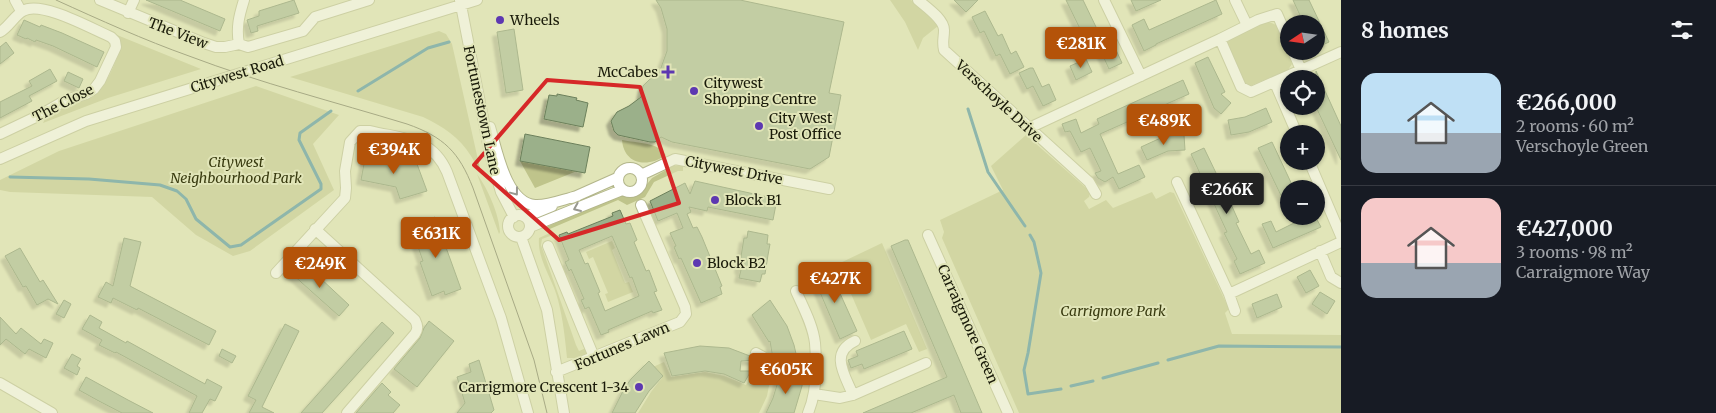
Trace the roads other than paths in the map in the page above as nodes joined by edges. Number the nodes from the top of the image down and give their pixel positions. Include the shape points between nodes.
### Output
1 (15, 0) edge
2 (100, 0) edge
3 (134, 0) edge
4 (244, 0) edge
5 (368, 0) edge
6 (477, 0) edge
7 (918, 0) edge
8 (1104, 0) edge
9 (1235, 0) edge
10 (461, 3) edge
11 (21, 11) junction
12 (128, 13) junction
13 (1280, 19) edge
14 (1248, 26) junction
15 (0, 32) edge
16 (1220, 39) junction
17 (239, 44) junction
18 (1341, 52) edge
19 (1297, 60) edge
20 (1301, 70) joint
21 (1141, 76) junction
22 (1280, 80) edge
23 (1275, 83) junction
24 (478, 99) junction
25 (1293, 125) edge
26 (1029, 128) junction
27 (0, 134) edge
28 (0, 159) edge
29 (1313, 170) edge
30 (641, 175) junction
31 (617, 178) junction
32 (1177, 182) dead end
33 (829, 189) dead end
34 (622, 190) junction
35 (1096, 194) dead end
36 (577, 196) junction
37 (641, 205) dead end
38 (514, 217) junction
39 (525, 217) junction
40 (530, 227) junction
41 (315, 229) junction
42 (928, 235) dead end
43 (1341, 236) edge
44 (521, 237) junction
45 (1341, 242) edge
46 (548, 246) dead end
47 (1320, 251) junction
48 (276, 272) dead end
49 (1341, 283) edge
50 (796, 291) dead end
51 (1230, 294) junction
52 (1235, 311) dead end
53 (855, 341) dead end
54 (756, 353) dead end
55 (594, 357) junction
56 (926, 363) dead end
57 (815, 369) junction
58 (556, 372) junction
59 (0, 383) edge
60 (814, 394) junction
61 (854, 395) junction
62 (52, 413) edge
63 (347, 413) edge
64 (528, 413) edge
65 (564, 413) edge
66 (808, 413) edge
67 (1008, 413) edge

1 - 11 street
2 - 12 street, The View
3 - 12 street
4 - 17 street via 237,23
5 - 17 street, The View via 315,17 303,31 248,47
6 - 10 street, Citywest Road
7 - 26 street, Verschoyle Drive via 941,21 944,50
8 - 21 street
9 - 14 street
10 - 24 street, Fortunestown Lane
10 - 28 street, Citywest Road via 86,121
11 - 15 street
11 - 27 street, The Close via 35,8 59,14 111,38 116,51 94,89 60,102 40,116
12 - 17 street, The View via 216,47
13 - 14 street via 1278,14
14 - 16 street
16 - 21 street
16 - 23 street via 1241,86 1251,92
18 - 20 street
19 - 20 street
21 - 26 street
22 - 23 street
23 - 25 street
24 -> 36 street via 485,110 506,179 518,197 526,203 538,205
24 - 38 street, Fortunestown Lane via 494,172
26 - 35 street, Verschoyle Drive via 1089,182
29 - 43 street
30 - 31 street via 628,167
30 - 33 street, Citywest Drive via 675,159
30 - 34 street via 642,183 637,190
31 - 34 street
31 - 36 street
32 - 51 street
34 -> 40 street
36 - 39 street
37 - 55 street, Fortunes Lawn via 686,314 680,322
38 - 39 street
38 - 44 street, Fortunestown Lane via 508,229
39 - 40 street
40 - 44 street
41 - 48 street
41 - 63 street via 417,324 415,334
41 - 64 street via 345,198 347,158 350,142 357,133 370,131 420,143 436,152 448,172 501,318
42 - 67 street, Carraigmore Green
44 - 58 street, Fortunestown Lane via 547,310
45 - 47 street
46 - 55 street
47 - 49 street via 1331,277
47 - 51 street
50 - 57 street via 815,342
51 - 52 street
53 - 61 street via 841,352 841,363
54 - 57 street via 765,358 766,368
55 - 58 street, Fortunes Lawn
56 - 61 street
57 - 60 street
58 - 65 street, Fortunestown Lane
59 - 62 street
60 - 61 street via 840,398
60 - 66 street

